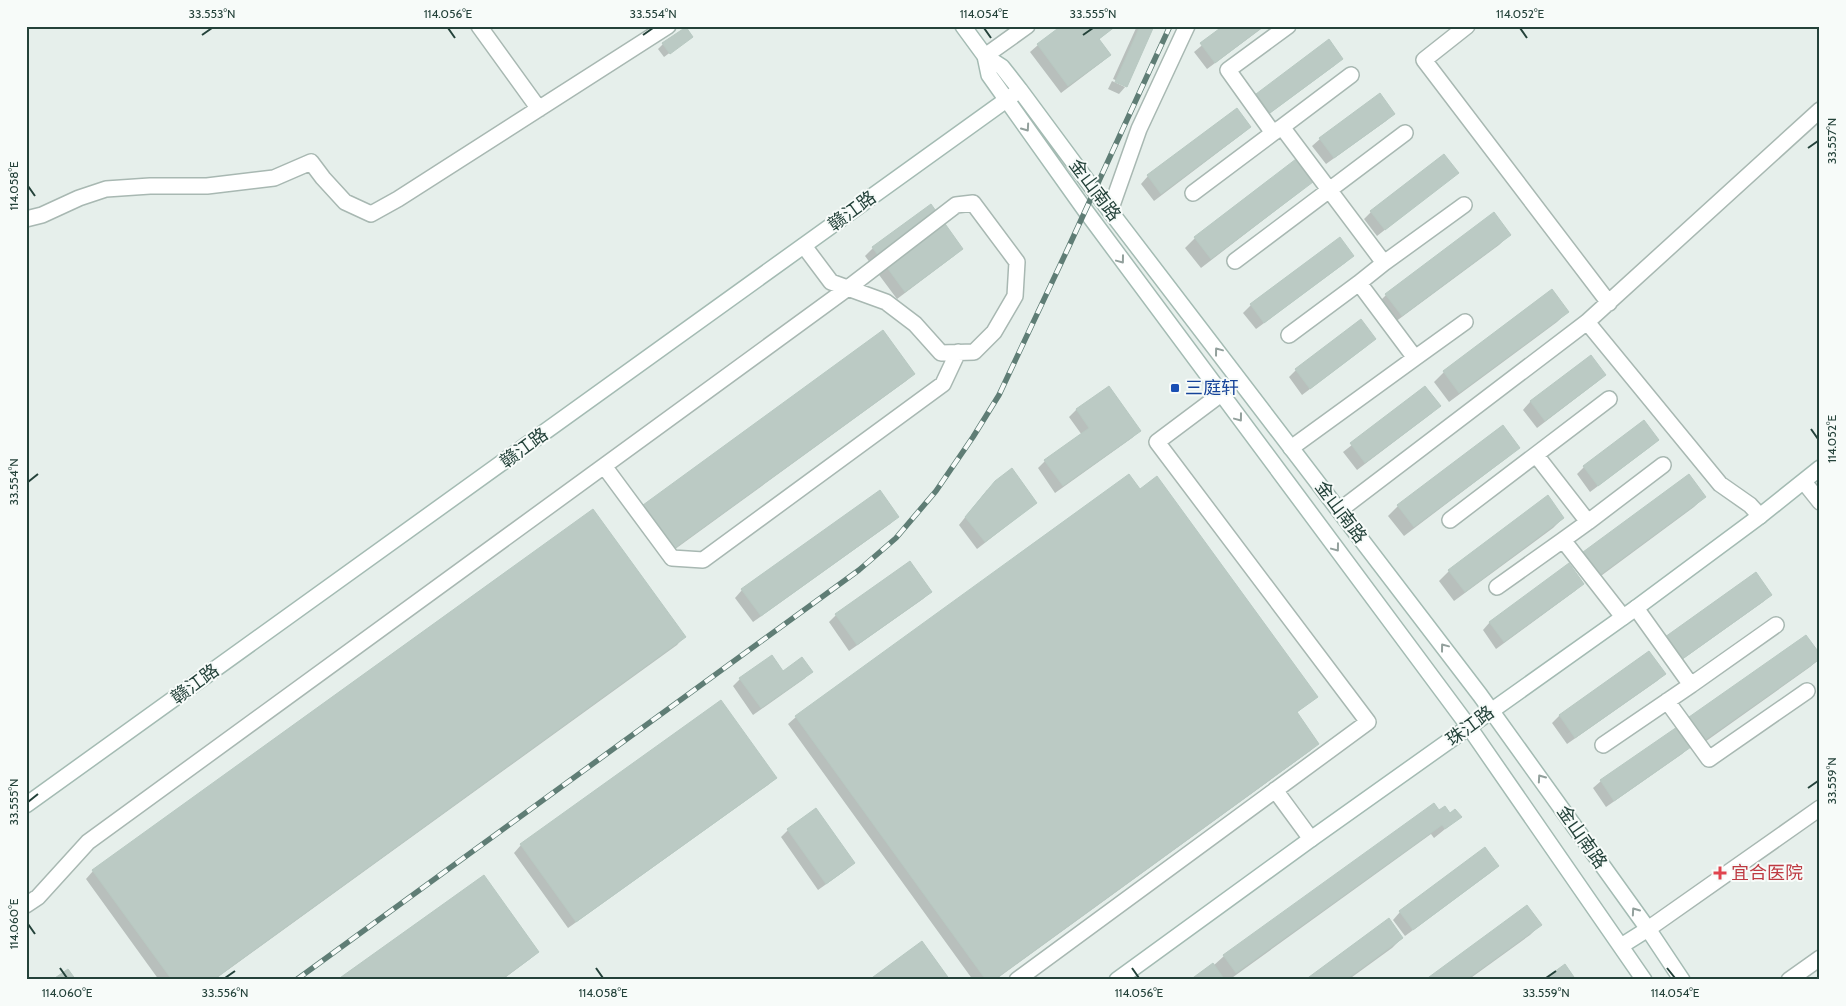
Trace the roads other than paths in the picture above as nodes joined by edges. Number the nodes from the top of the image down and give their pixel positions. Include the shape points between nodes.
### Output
1 (479, 26) edge
2 (668, 26) edge
3 (963, 26) edge
4 (1187, 26) edge
5 (1288, 26) edge
6 (1467, 26) edge
7 (1025, 27) edge
8 (985, 56) junction
9 (1351, 75) dead end
10 (1020, 90) junction
11 (1006, 100) junction
12 (539, 109) junction
13 (1820, 110) edge
14 (1278, 130) junction
15 (1405, 133) dead end
16 (1329, 190) junction
17 (1193, 193) dead end
18 (1464, 205) dead end
19 (1110, 211) junction
20 (26, 219) edge
21 (804, 246) junction
22 (1235, 261) dead end
23 (1384, 263) junction
24 (1359, 283) junction
25 (848, 288) junction
26 (1609, 303) junction
27 (1466, 322) dead end
28 (1587, 322) junction
29 (1289, 335) dead end
30 (958, 352) junction
31 (1415, 358) junction
32 (1221, 394) junction
33 (1609, 399) dead end
34 (1291, 448) junction
35 (1536, 454) junction
36 (1663, 465) dead end
37 (604, 466) junction
38 (1820, 468) edge
39 (1804, 482) junction
40 (1820, 502) edge
41 (1340, 510) junction
42 (1760, 516) junction
43 (1450, 520) dead end
44 (1588, 522) junction
45 (1563, 540) junction
46 (1497, 588) dead end
47 (1636, 608) junction
48 (1623, 617) junction
49 (1776, 625) dead end
50 (1691, 685) junction
51 (1808, 691) dead end
52 (1667, 701) junction
53 (1492, 711) junction
54 (1469, 727) junction
55 (1603, 745) dead end
56 (1275, 790) junction
57 (26, 804) edge
58 (1820, 808) edge
59 (1312, 839) junction
60 (26, 906) edge
61 (1648, 929) junction
62 (1621, 946) junction
63 (1820, 958) edge
64 (1017, 980) edge
65 (1117, 980) edge
66 (1644, 980) edge
67 (1682, 980) edge
68 (1789, 980) edge

1 - 12 street
2 - 12 street
3 - 8 street, 金山南路
4 - 19 street via 1139,129
5 - 14 street via 1228,70
6 - 26 street via 1424,60
7 - 8 street
8 - 10 street, 金山南路 via 1002,67
8 - 11 street, 金山南路 via 989,75
9 - 14 street
10 - 11 street, 赣江路
10 - 19 street, 金山南路
11 - 21 street, 赣江路
11 -> 32 street, 金山南路
12 - 20 street via 371,214 345,202 311,162 274,178 207,186 106,189
13 - 26 street
14 - 16 street
14 - 17 street
15 - 16 street
16 - 22 street
16 - 23 street
18 - 23 street
34 -> 19 street, 金山南路
21 - 25 street via 831,282
21 - 57 street, 赣江路
23 - 24 street
24 - 29 street
24 - 31 street
25 - 30 street via 886,302 915,324 941,353
25 - 30 street via 956,205 973,203 1017,262 1015,296 994,332 974,352
25 - 37 street
26 - 28 street
27 - 31 street
28 - 41 street
28 - 42 street via 1720,484
30 - 37 street via 943,384 703,560 672,558
31 - 34 street
32 -> 54 street, 金山南路
32 - 56 street via 1157,442 1368,722
33 - 35 street
34 - 41 street, 金山南路
35 - 43 street
35 - 44 street
36 - 44 street
37 - 60 street via 88,842
38 - 39 street, 珠江路
39 - 40 street
39 - 42 street, 珠江路
53 -> 41 street, 金山南路
42 - 47 street, 珠江路
44 - 45 street
45 - 46 street
45 - 48 street
47 - 48 street, 珠江路
47 - 50 street
48 - 53 street, 珠江路
49 - 50 street
50 - 52 street
51 - 52 street via 1709,759
52 - 55 street
53 - 54 street, 珠江路
61 -> 53 street, 金山南路
54 - 59 street, 珠江路
54 - 62 street, 金山南路
56 - 59 street
56 - 64 street
58 - 61 street
59 - 65 street, 珠江路
61 - 62 street
61 - 67 street, 金山南路
62 - 66 street, 金山南路
63 - 68 street

